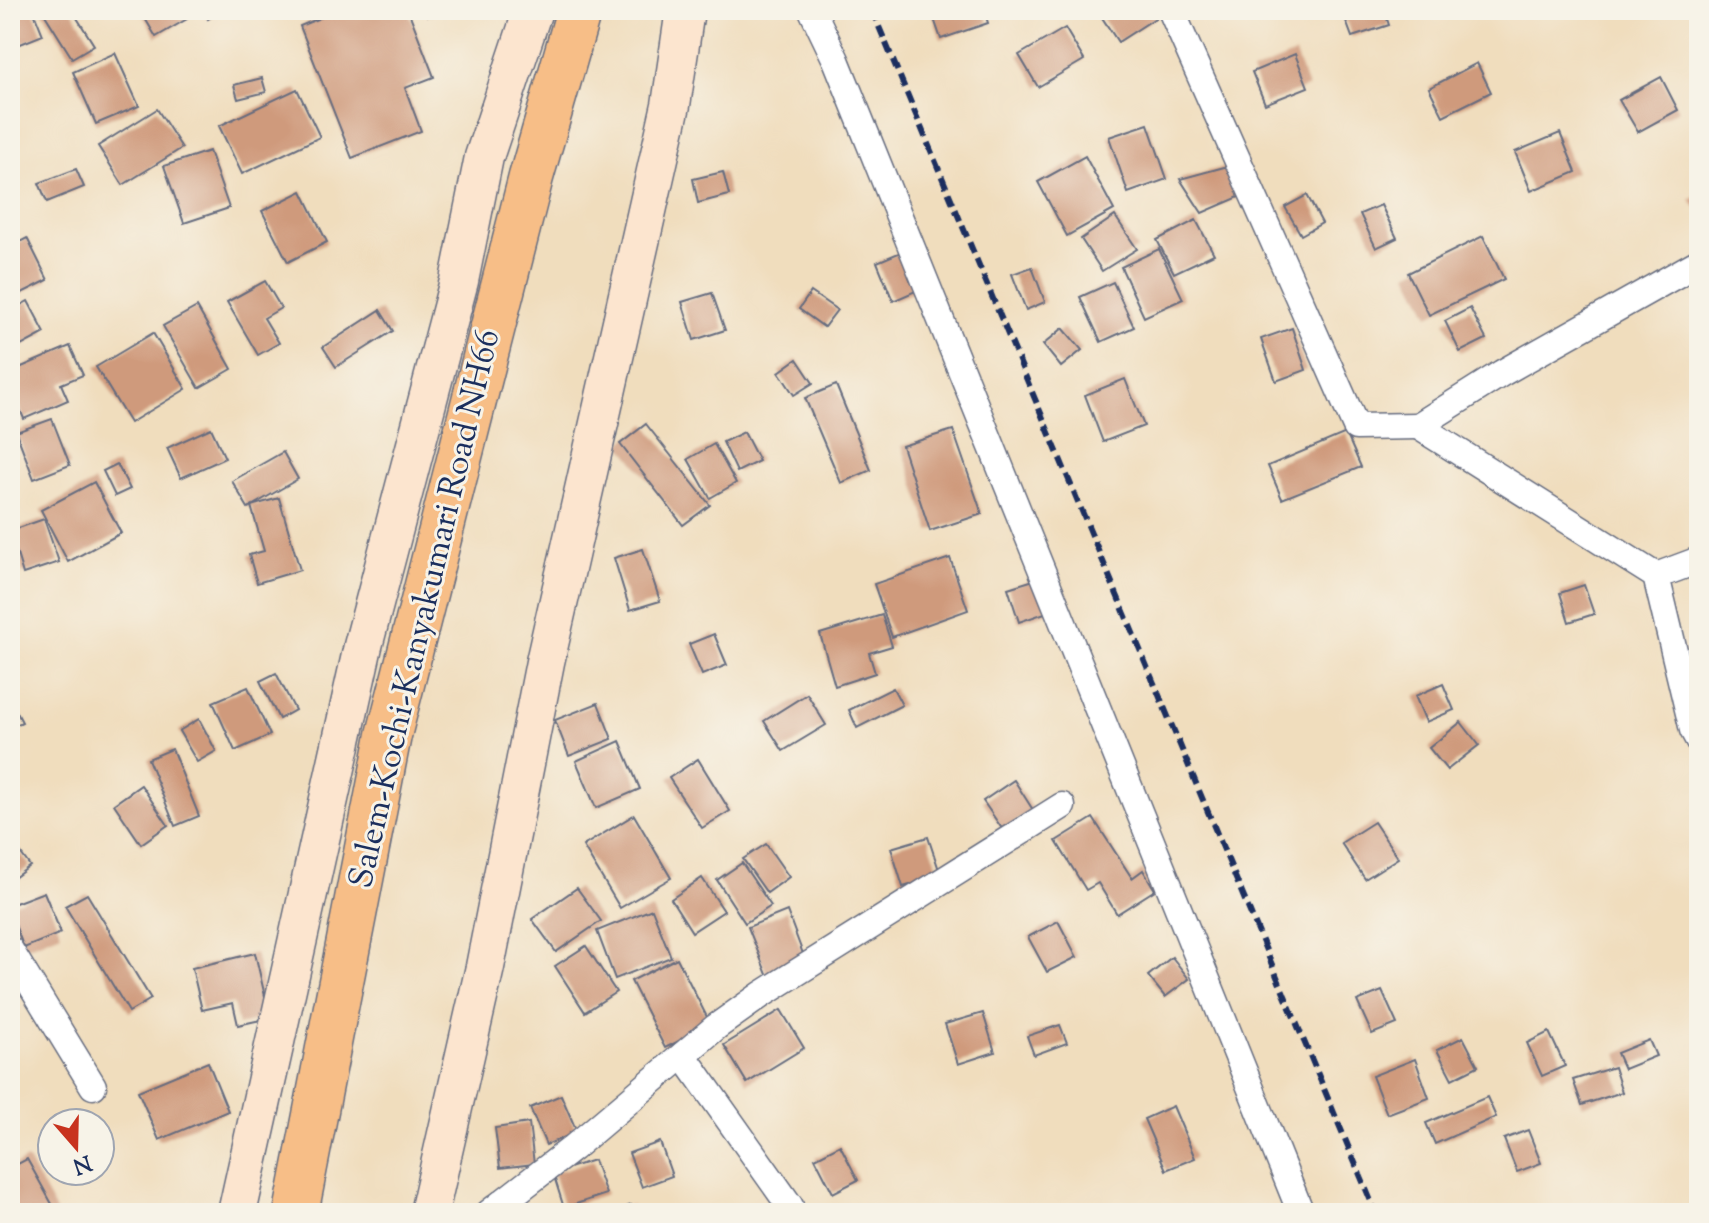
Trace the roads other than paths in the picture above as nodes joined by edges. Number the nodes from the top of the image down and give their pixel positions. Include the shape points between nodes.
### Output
1 (533, 10) edge
2 (579, 10) edge
3 (685, 10) edge
4 (812, 10) edge
5 (1171, 10) edge
6 (1699, 262) edge
7 (1418, 426) junction
8 (1699, 560) edge
9 (1656, 576) junction
10 (1699, 741) edge
11 (1062, 806) dead end
12 (10, 950) edge
13 (683, 1055) junction
14 (93, 1086) dead end
15 (790, 1206) dead end
16 (237, 1213) edge
17 (296, 1213) edge
18 (429, 1213) edge
19 (489, 1213) edge
20 (1301, 1213) edge

1 - 16 street via 484,157 459,281 363,646
2 - 17 highway, Salem-Kochi-Kanyakumari Road NH66 via 531,177 389,735
3 - 18 street via 671,105 545,662 485,967
4 - 20 street
5 - 7 street via 1356,427
6 - 7 street
7 - 9 street
8 - 9 street
9 - 10 street
11 - 13 street via 761,995
12 - 14 street
13 - 15 street
13 - 19 street

